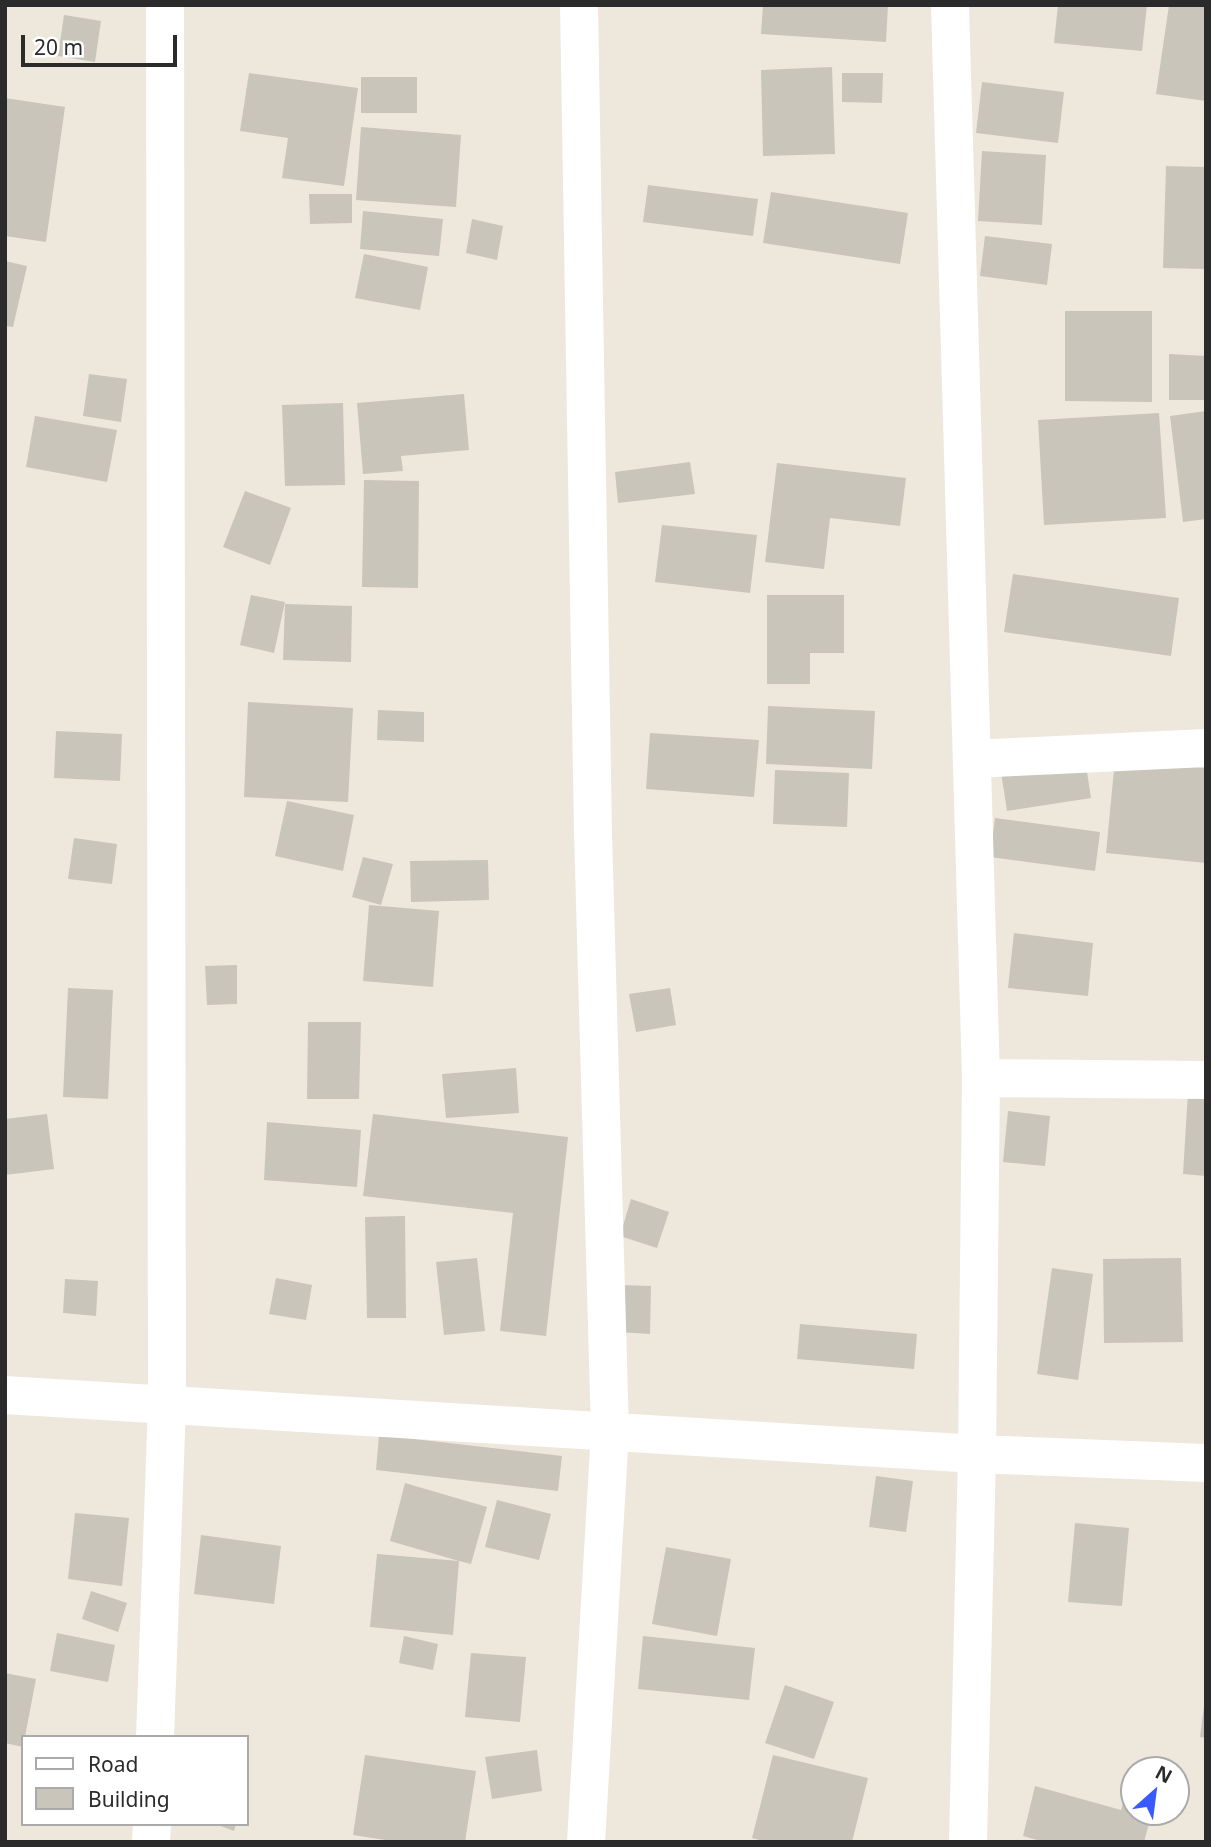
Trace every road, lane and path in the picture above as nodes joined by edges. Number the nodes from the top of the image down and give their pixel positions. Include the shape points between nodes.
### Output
1 (165, 5) edge
2 (579, 5) edge
3 (950, 5) edge
4 (1206, 748) edge
5 (971, 759) junction
6 (981, 1078) junction
7 (1206, 1080) edge
8 (5, 1395) edge
9 (167, 1404) junction
10 (610, 1431) junction
11 (977, 1454) junction
12 (1206, 1463) edge
13 (155, 1735) edge
14 (586, 1842) edge
15 (968, 1842) edge

1 - 9 street
2 - 10 street via 592,819
3 - 5 street
4 - 5 street
5 - 6 street
6 - 7 street
6 - 11 street
8 - 9 street
9 - 10 street
9 - 13 street
10 - 11 street
10 - 14 street
11 - 12 street
11 - 15 street

